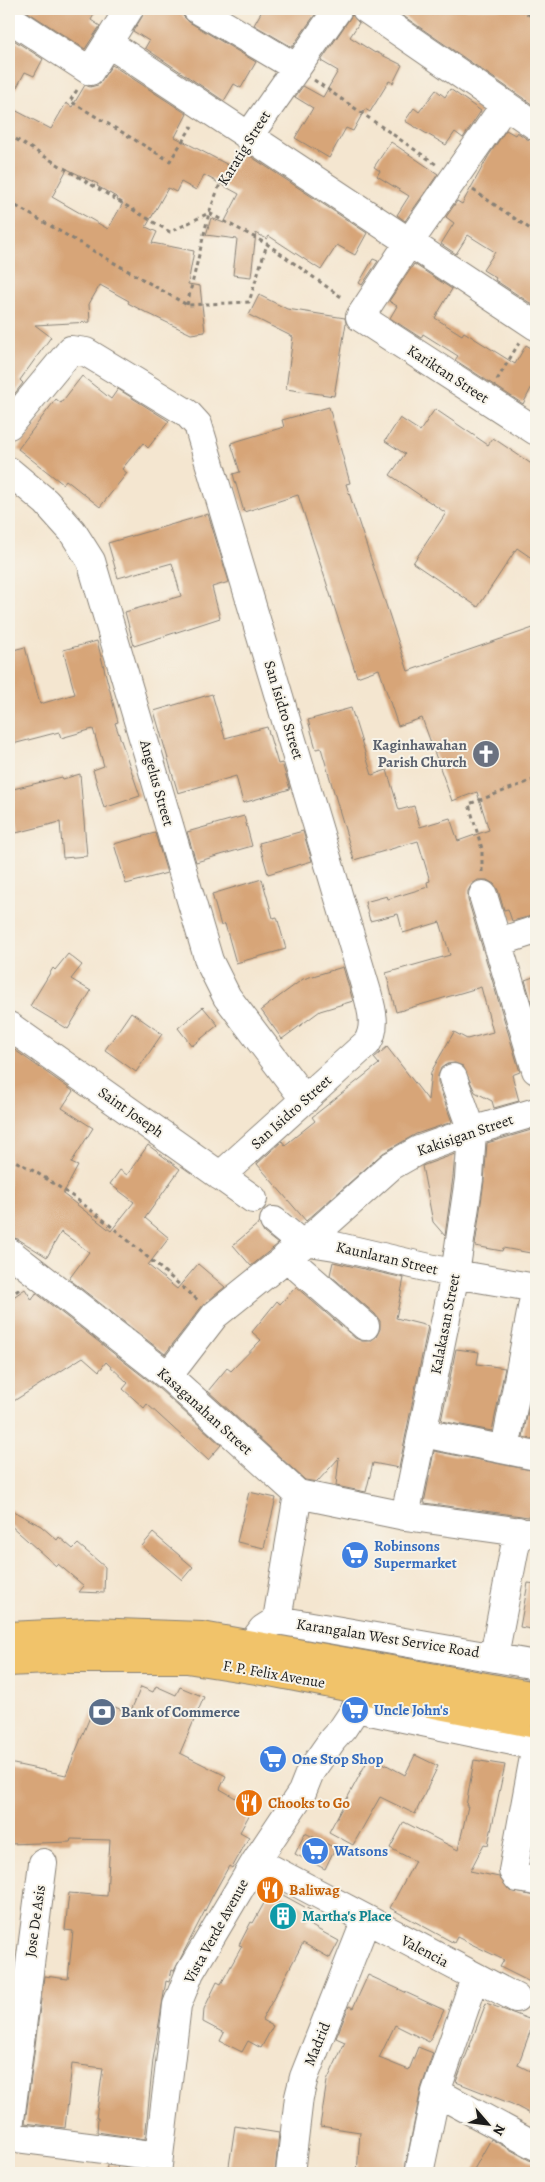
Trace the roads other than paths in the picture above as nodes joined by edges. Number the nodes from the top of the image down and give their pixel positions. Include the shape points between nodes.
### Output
1 (129, 9) edge
2 (198, 9) edge
3 (338, 9) edge
4 (366, 9) edge
5 (9, 18) edge
6 (108, 43) junction
7 (297, 68) junction
8 (505, 105) junction
9 (536, 126) edge
10 (248, 137) junction
11 (410, 242) junction
12 (534, 325) edge
13 (9, 425) edge
14 (536, 431) edge
15 (9, 471) edge
16 (483, 895) road end
17 (536, 930) edge
18 (499, 942) junction
19 (9, 1026) edge
20 (536, 1070) edge
21 (453, 1078) dead end
22 (306, 1100) junction
23 (536, 1112) edge
24 (472, 1131) junction
25 (220, 1176) junction
26 (254, 1199) dead end
27 (274, 1221) dead end
28 (296, 1249) junction
29 (9, 1252) edge
30 (455, 1274) junction
31 (536, 1288) edge
32 (365, 1326) dead end
33 (168, 1376) junction
34 (423, 1433) junction
35 (505, 1449) junction
36 (536, 1456) edge
37 (298, 1494) junction
38 (405, 1516) junction
39 (527, 1532) edge
40 (536, 1555) edge
41 (277, 1620) junction
42 (9, 1636) edge
43 (251, 1646) junction
44 (514, 1660) edge
45 (9, 1662) edge
46 (382, 1668) junction
47 (536, 1696) edge
48 (356, 1709) junction
49 (535, 1736) edge
50 (256, 1861) junction
51 (43, 1863) dead end
52 (536, 1881) edge
53 (366, 1920) junction
54 (475, 1978) junction
55 (17, 1990) edge
56 (516, 1998) dead end
57 (436, 2092) junction
58 (9, 2128) edge
59 (9, 2137) edge
60 (536, 2146) edge
61 (158, 2165) edge
62 (290, 2173) edge
63 (419, 2173) edge

1 - 6 street
2 - 7 street
3 - 7 street, Karatig Street
4 - 8 street
5 - 6 street via 90,71
6 - 10 street
7 - 10 street, Karatig Street
8 - 9 street
8 - 11 street
10 - 11 street
11 - 12 street
11 - 14 street, Kariktan Street via 361,315
13 - 22 street, San Isidro Street via 71,350 86,352 187,413 198,424 372,1011 373,1034 367,1043
15 - 22 street, Angelus Street via 52,509 72,531 91,561 209,961 227,997
16 - 18 street
17 - 18 street
18 - 20 street
19 - 25 street, Saint Joseph
21 - 24 street
22 - 25 street, San Isidro Street
23 - 24 street, Kakisigan Street
24 - 28 street, Kakisigan Street via 418,1150 391,1166
24 - 30 street, Kalakasan Street
25 - 26 street, Saint Joseph
27 - 28 street, Kaunlaran Street via 290,1236
28 - 30 street, Kaunlaran Street via 335,1246
28 - 32 street
28 - 33 street, Kakisigan Street via 215,1315
29 - 33 street, Kasaganahan Street
30 - 31 street, Kaunlaran Street
30 - 34 street, Kalakasan Street
31 - 35 street
33 - 37 street, Kasaganahan Street
34 - 35 street
34 - 38 street, Kalakasan Street
35 - 36 street
37 - 38 street
37 - 41 street
38 - 39 street
39 - 44 street
40 - 44 street via 530,1556
41 - 43 street, Karangalan West Service Road via 263,1629
41 - 44 street, Karangalan West Service Road
42 - 43 main road, F. P. Felix Avenue via 90,1632 202,1636
43 - 46 main road, F. P. Felix Avenue
45 - 48 main road, F. P. Felix Avenue via 187,1659 275,1673
46 - 47 main road, F. P. Felix Avenue
46 - 48 street, Vista Verde Avenue
48 - 49 main road, F. P. Felix Avenue
48 - 50 street, Vista Verde Avenue via 310,1772 302,1792
49 - 52 street via 513,1871 518,1878
50 - 53 street, Valencia
50 - 61 street, Vista Verde Avenue via 190,1972 177,2005
51 - 55 street, Jose De Asis
53 - 54 street, Valencia
53 - 62 street, Madrid via 304,2077
54 - 56 street, Valencia
54 - 57 street
55 - 58 street, Jose De Asis
57 - 60 street
57 - 63 street
59 - 61 street

